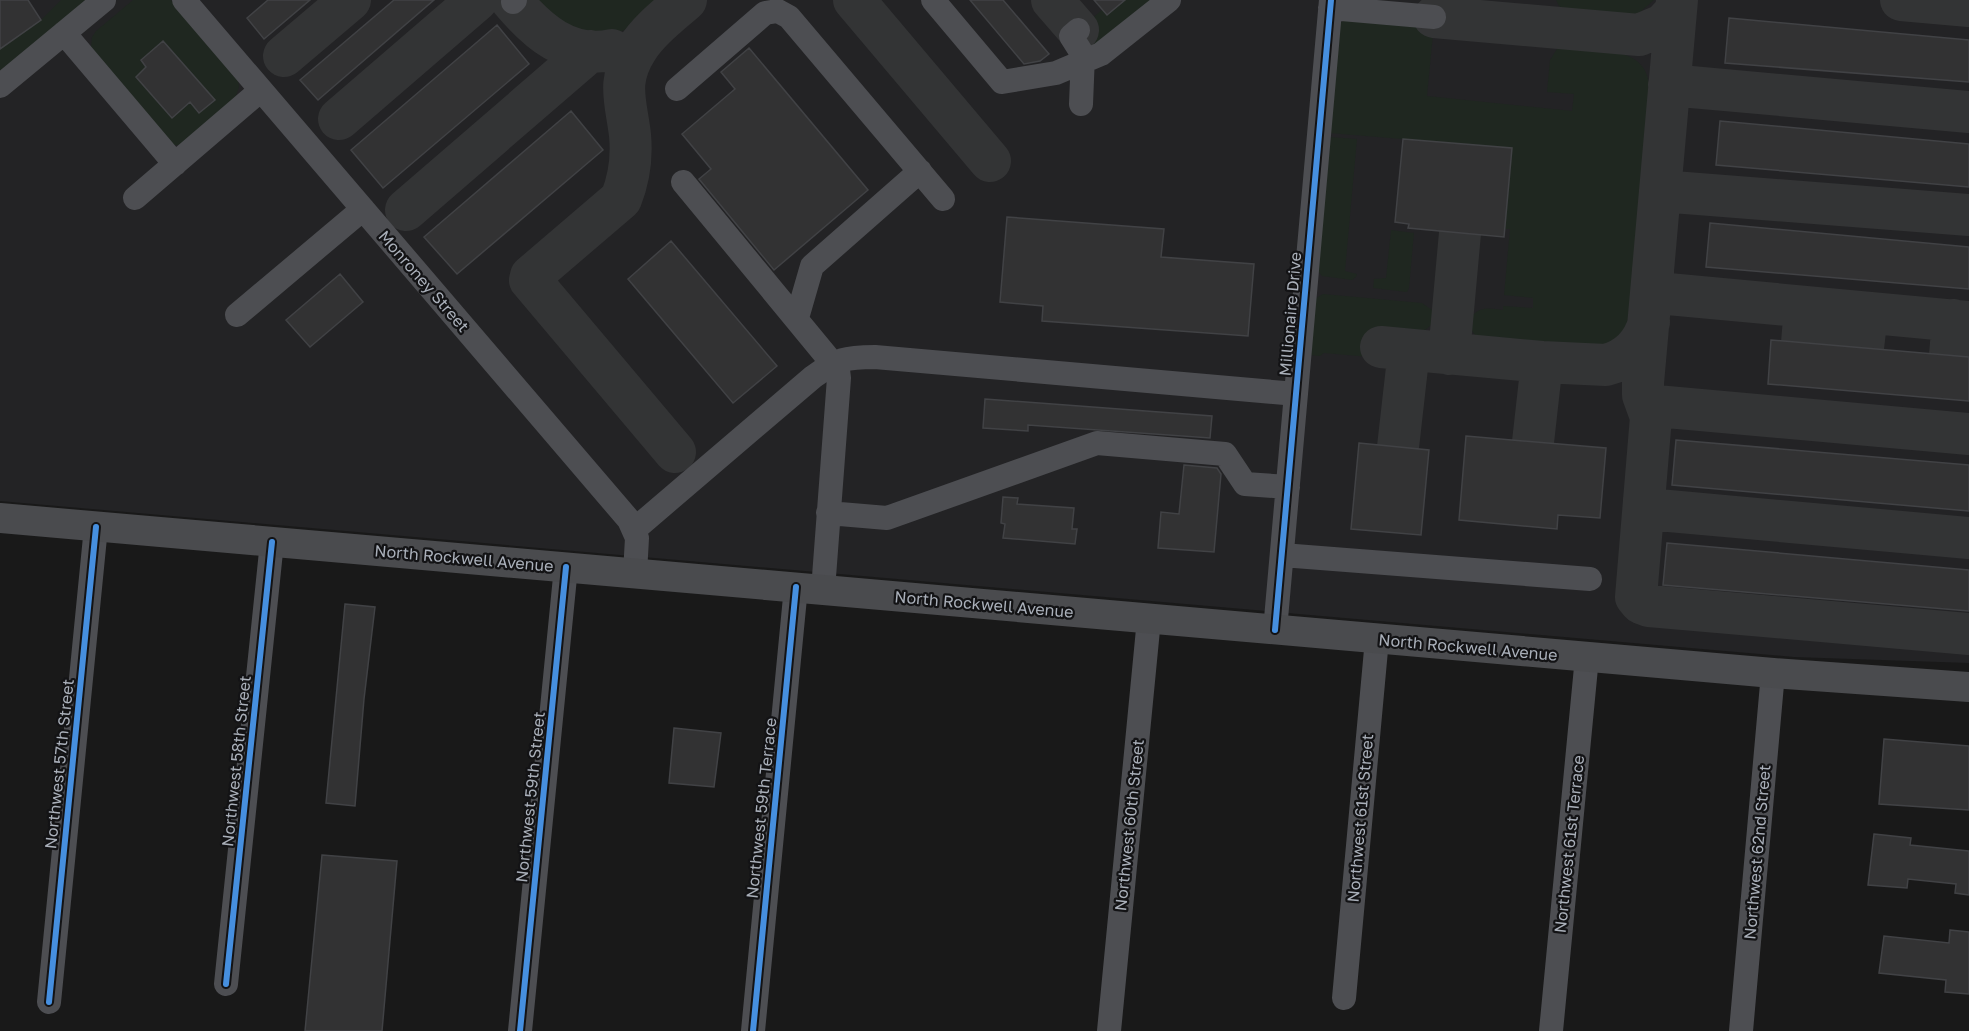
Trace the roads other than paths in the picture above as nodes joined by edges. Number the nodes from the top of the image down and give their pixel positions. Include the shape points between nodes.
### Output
1 (104, 0) edge
2 (184, 0) edge
3 (933, 0) edge
4 (1166, 1) edge
5 (1331, 4) edge
6 (1434, 17) dead end
7 (1078, 30) dead end
8 (64, 33) junction
9 (1083, 62) junction
10 (0, 86) edge
11 (677, 89) dead end
12 (261, 90) junction
13 (1082, 104) dead end
14 (175, 164) junction
15 (920, 171) junction
16 (683, 182) dead end
17 (135, 198) dead end
18 (944, 198) dead end
19 (363, 209) junction
20 (237, 315) dead end
21 (797, 318) junction
22 (834, 362) junction
23 (1296, 394) junction
24 (1288, 487) junction
25 (828, 513) junction
26 (0, 518) edge
27 (96, 527) junction
28 (634, 529) junction
29 (272, 542) junction
30 (1282, 555) junction
31 (566, 567) junction
32 (635, 573) junction
33 (1590, 579) dead end
34 (809, 589) junction
35 (1149, 619) junction
36 (1275, 630) junction
37 (1377, 639) junction
38 (1587, 657) junction
39 (1773, 673) junction
40 (1969, 687) edge
41 (226, 984) dead end
42 (1344, 998) dead end
43 (49, 1002) dead end
44 (520, 1031) edge
45 (753, 1031) edge
46 (1108, 1031) edge
47 (1551, 1031) edge
48 (1741, 1031) edge

1 - 8 street
2 - 12 street, Monroney Street
3 - 9 street via 1002,82 1056,74
4 - 9 street via 1101,54
5 - 6 street
5 - 23 street, Millionaire Drive
7 - 9 street via 1071,36
8 - 10 street
8 - 14 street
9 - 13 street
11 - 15 street via 765,13 778,11 789,17
12 - 14 street
12 - 19 street, Monroney Street
14 - 17 street
15 - 18 street
15 - 21 street via 812,266
16 - 21 street
19 - 20 street
19 - 28 street, Monroney Street
21 - 22 street
22 - 23 street via 876,357
22 - 25 street, Northwest 59th Terrace via 839,378
22 - 28 street
23 - 24 street, Millionaire Drive
24 - 25 street via 1245,483 1225,454 1097,443 887,518
24 - 30 street, Millionaire Drive
25 - 34 street, Northwest 59th Terrace
26 - 27 main road, North Rockwell Avenue
27 - 29 main road, North Rockwell Avenue
27 - 43 street, Northwest 57th Street
28 - 32 street
29 - 31 main road, North Rockwell Avenue
29 - 41 street, Northwest 58th Street
30 - 33 street
30 - 36 street, Millionaire Drive
31 - 32 main road, North Rockwell Avenue
31 - 44 street, Northwest 59th Street
32 - 34 main road, North Rockwell Avenue
34 - 35 main road, North Rockwell Avenue
34 - 45 street, Northwest 59th Terrace
35 - 36 main road, North Rockwell Avenue
35 - 46 street, Northwest 60th Street
36 - 37 main road, North Rockwell Avenue
37 - 38 main road, North Rockwell Avenue
37 - 42 street, Northwest 61st Street
38 - 39 main road, North Rockwell Avenue
38 - 47 street, Northwest 61st Terrace
39 - 40 main road, North Rockwell Avenue
39 - 48 street, Northwest 62nd Street

